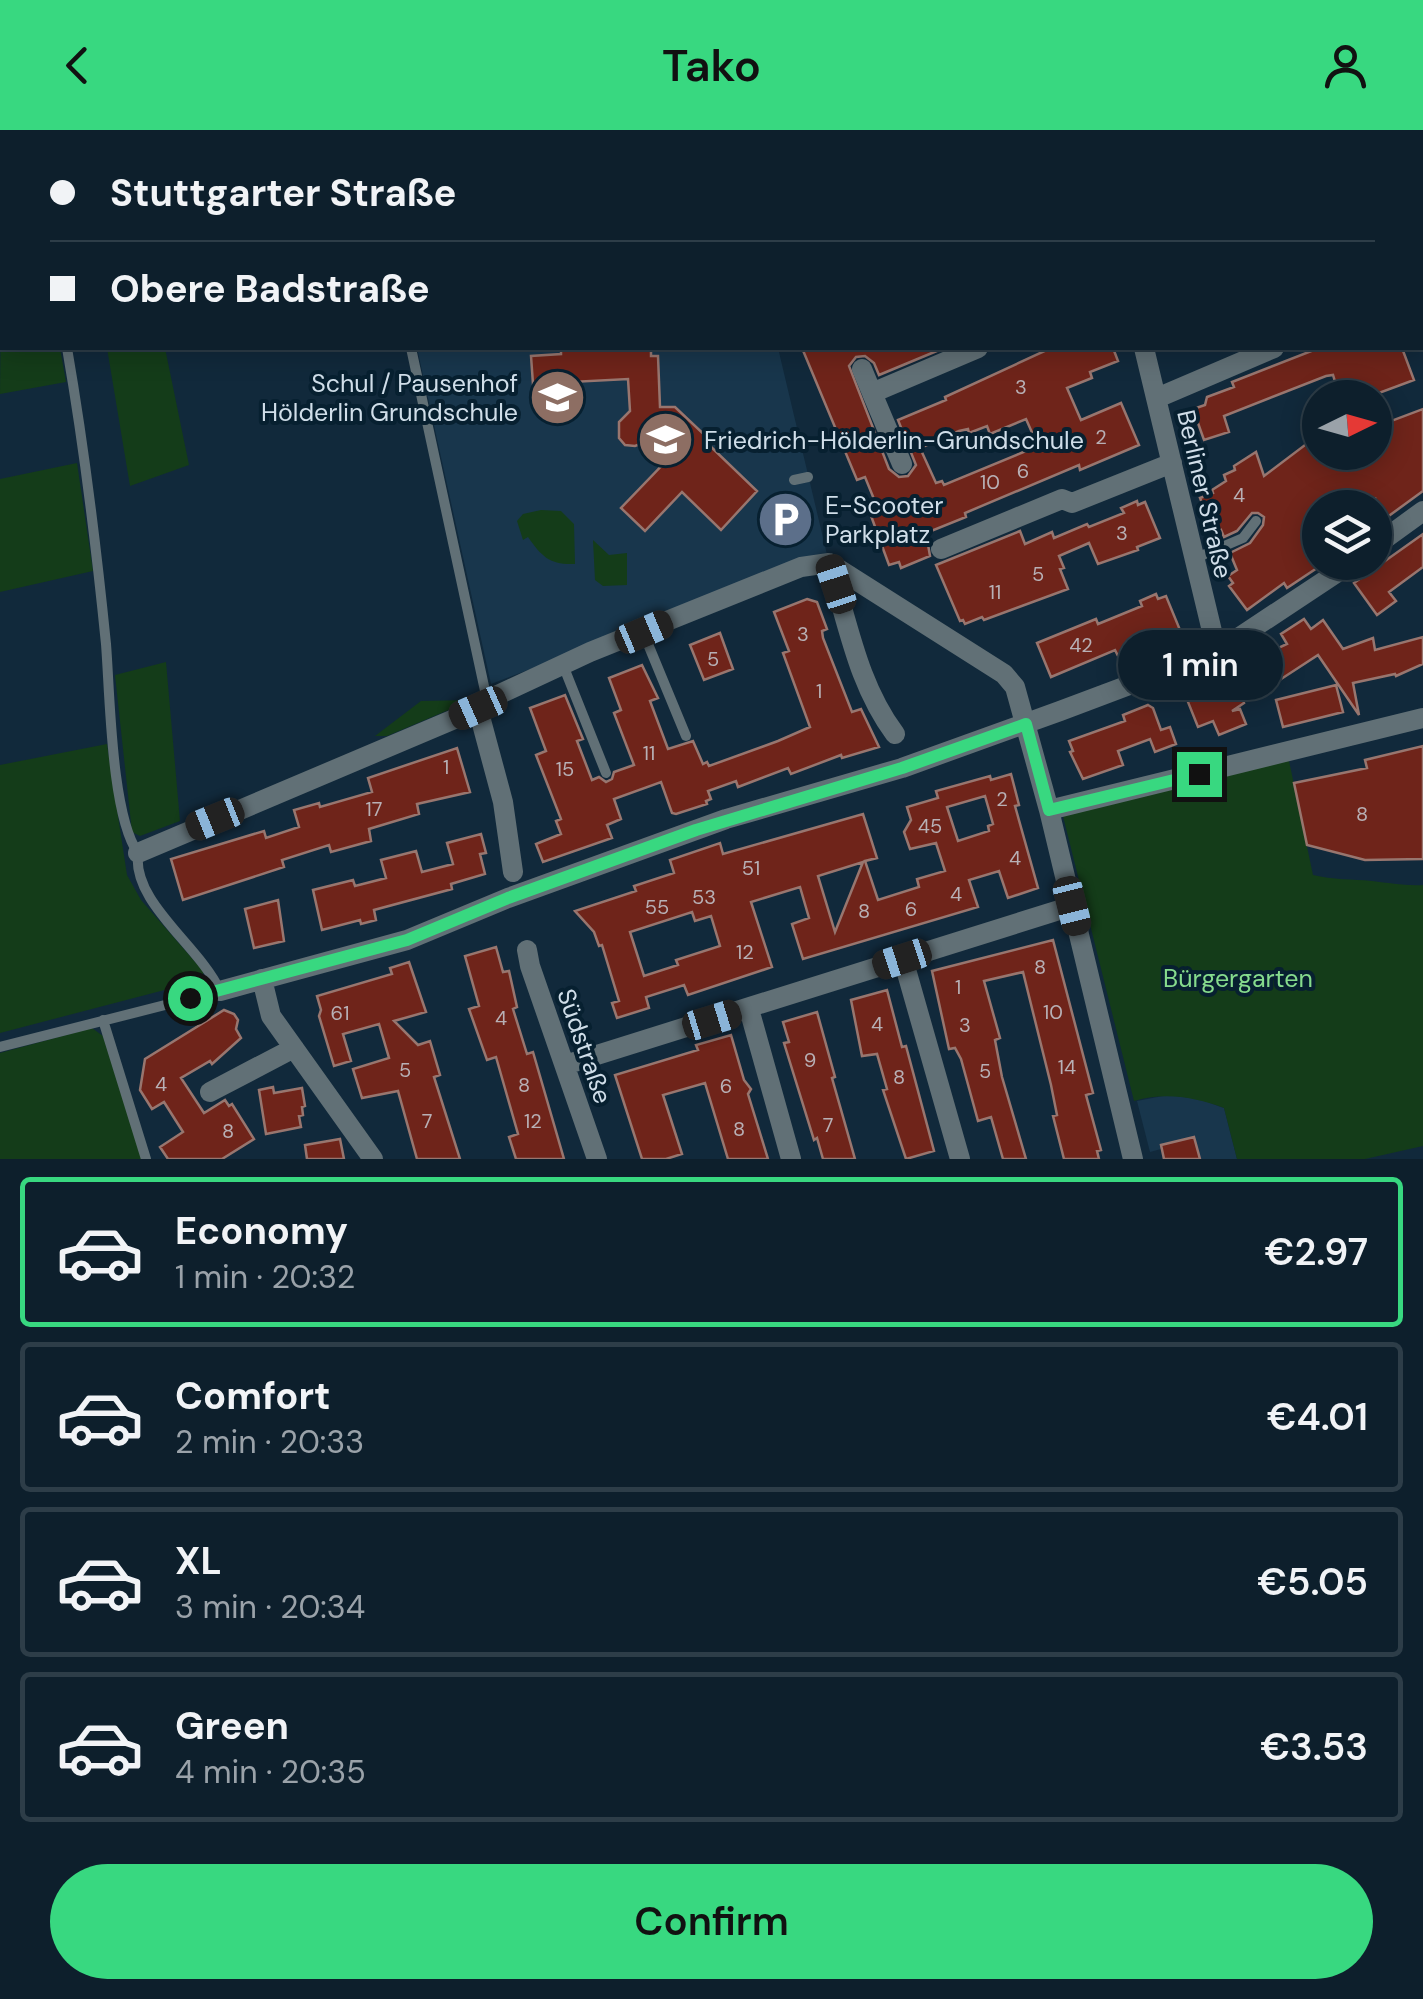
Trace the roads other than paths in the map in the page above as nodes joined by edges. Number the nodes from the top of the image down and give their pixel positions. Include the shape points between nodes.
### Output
1 (67, 350) edge
2 (411, 350) edge
3 (973, 350) edge
4 (1145, 350) edge
5 (1269, 350) edge
6 (862, 369) dead end
7 (872, 393) junction
8 (1157, 398) junction
9 (1172, 462) junction
10 (902, 464) dead end
11 (808, 476) dead end
12 (794, 480) dead end
13 (1423, 511) edge
14 (1256, 522) dead end
15 (1392, 534) edge
16 (942, 550) dead end
17 (1194, 559) junction
18 (828, 563) junction
19 (1326, 580) edge
20 (644, 632) junction
21 (1217, 652) junction
22 (563, 664) junction
23 (483, 704) junction
24 (1423, 718) edge
25 (1026, 724) junction
26 (895, 734) dead end
27 (686, 736) dead end
28 (606, 773) dead end
29 (1049, 810) junction
30 (138, 854) junction
31 (513, 872) dead end
32 (1072, 906) junction
33 (527, 950) dead end
34 (902, 959) junction
35 (262, 980) junction
36 (220, 990) junction
37 (749, 1009) junction
38 (103, 1020) junction
39 (0, 1047) edge
40 (294, 1048) junction
41 (566, 1066) junction
42 (210, 1092) dead end
43 (146, 1159) edge
44 (374, 1159) edge
45 (597, 1159) edge
46 (791, 1159) edge
47 (960, 1159) edge
48 (1132, 1159) edge

1 - 30 lane via 85,454 112,732 127,838
2 - 23 lane
3 - 7 street
4 - 8 street, Berliner Straße
5 - 8 street
6 - 7 street
7 - 10 street
8 - 9 street, Berliner Straße
9 - 16 street
9 - 17 street, Berliner Straße
11 - 12 lane
13 - 15 street
14 - 17 lane via 1243,538
17 - 21 street, Berliner Straße
18 - 20 street via 801,567
18 - 25 street via 1004,674
18 - 26 street via 856,660
19 - 21 street
20 - 22 street
20 - 27 lane
21 - 25 street
22 - 23 street
22 - 28 lane
23 - 30 street
23 - 31 street
24 - 29 street
25 - 29 street
25 - 35 street via 711,824 407,940
29 - 32 street
30 - 36 lane via 144,890
32 - 34 street
32 - 48 street
33 - 41 street, Südstraße
34 - 37 street
34 - 47 street
35 - 36 street
35 - 40 street via 271,1016
36 - 38 lane
37 - 41 street
37 - 46 street
38 - 39 lane
38 - 43 lane
40 - 42 street
40 - 44 street
41 - 45 street, Südstraße

